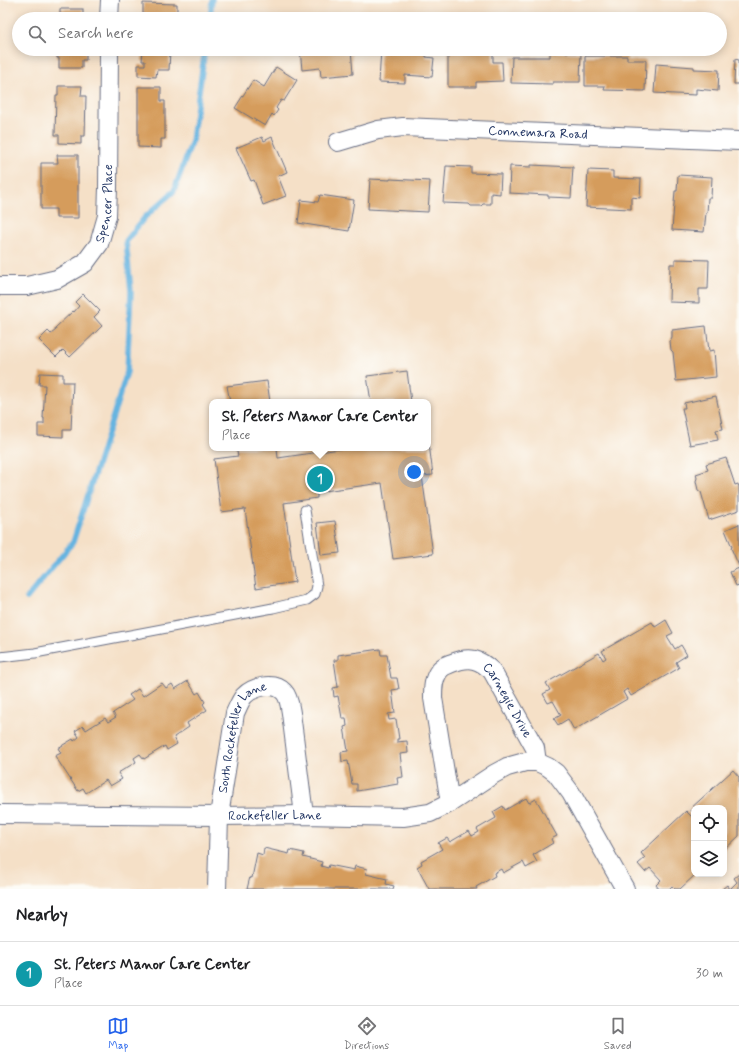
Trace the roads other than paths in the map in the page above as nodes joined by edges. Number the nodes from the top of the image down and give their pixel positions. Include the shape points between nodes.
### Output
1 (110, 0) edge
2 (110, 12) edge
3 (109, 56) edge
4 (338, 142) dead end
5 (739, 142) edge
6 (0, 286) edge
7 (305, 510) dead end
8 (0, 657) edge
9 (537, 762) junction
10 (450, 802) junction
11 (0, 814) edge
12 (304, 815) junction
13 (219, 816) junction
14 (218, 889) edge
15 (625, 889) edge

1 - 2 street
3 - 6 street, Spencer Place via 108,188 106,216 99,244 85,263 57,279 27,286
4 - 5 street, Connemara Road via 378,130 402,127
7 - 8 lane via 317,586 315,594 307,600 57,649
9 - 10 street, Rockefeller Lane via 507,767
9 - 10 street, Carnegie Drive via 535,748 485,664 468,659 442,667 433,685 433,698
9 - 15 street via 556,773 570,793
10 - 12 street, Rockefeller Lane via 430,813 403,817
11 - 13 street, Rockefeller Lane
12 - 13 street, Rockefeller Lane
12 - 13 street, South Rockefeller Lane via 289,702 285,693 278,687 271,686 250,691 238,705
13 - 14 street, South Rockefeller Lane

